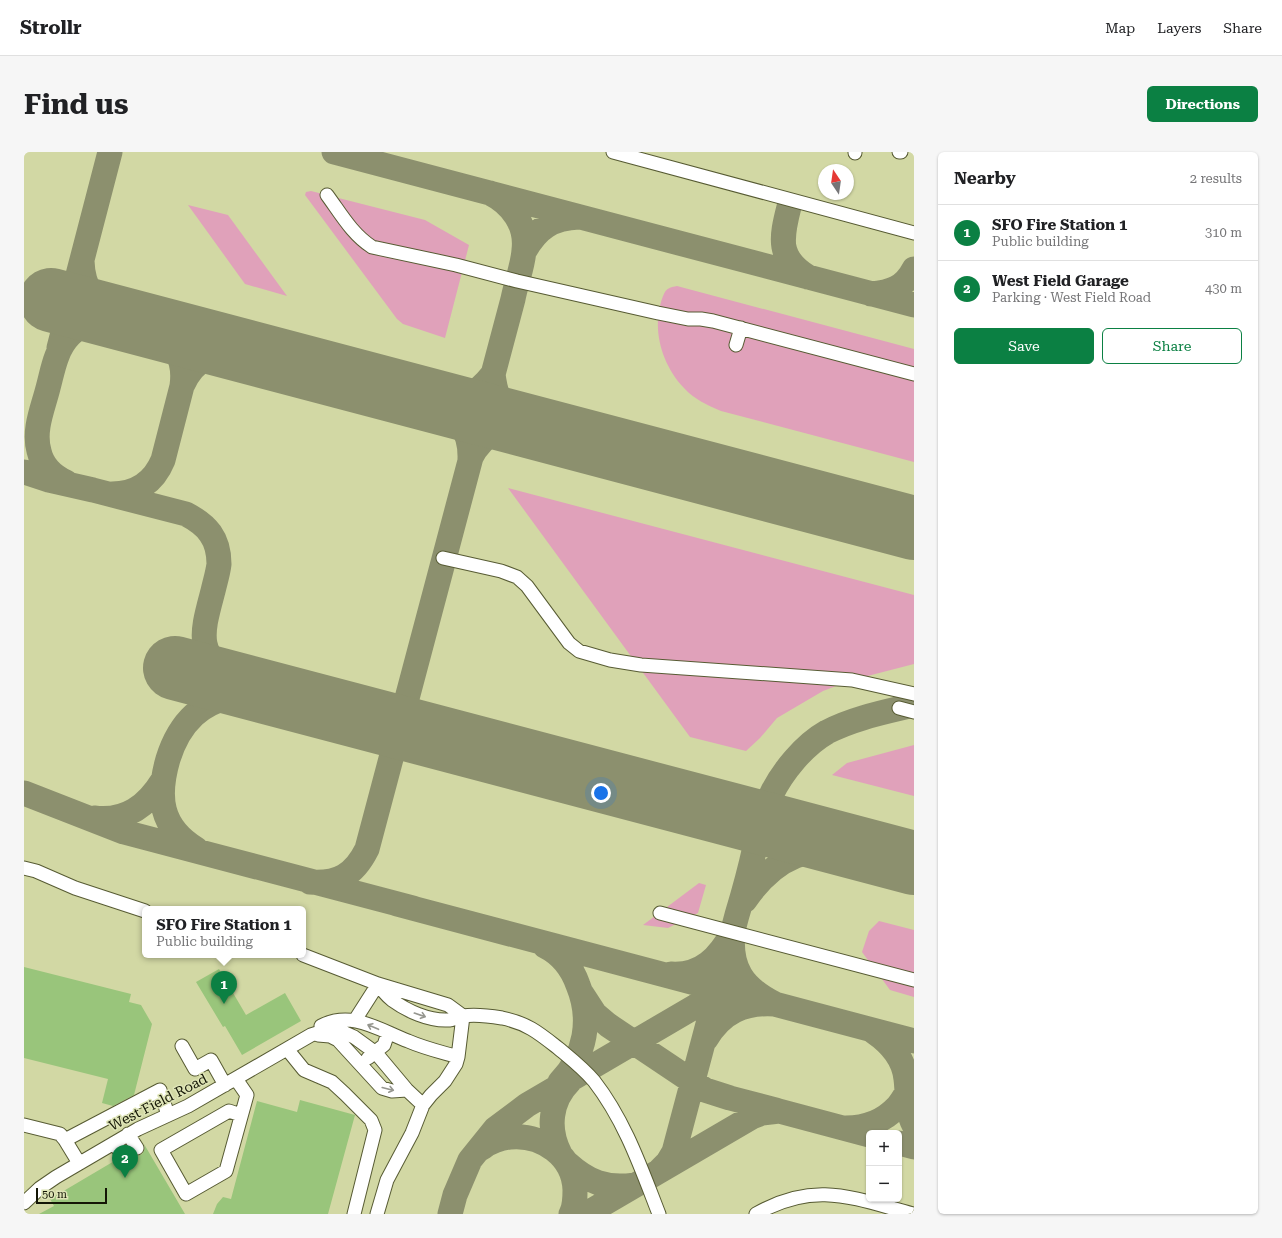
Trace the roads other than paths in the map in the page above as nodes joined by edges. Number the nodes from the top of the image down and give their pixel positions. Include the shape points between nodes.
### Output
1 (613, 152) edge
2 (327, 195) dead end
3 (914, 233) edge
4 (740, 328) junction
5 (736, 345) dead end
6 (914, 374) edge
7 (443, 558) dead end
8 (914, 694) edge
9 (899, 708) dead end
10 (914, 712) edge
11 (24, 868) edge
12 (142, 910) edge
13 (660, 912) dead end
14 (306, 956) edge
15 (914, 980) edge
16 (378, 984) junction
17 (463, 1016) junction
18 (355, 1020) junction
19 (388, 1033) junction
20 (311, 1035) junction
21 (182, 1046) dead end
22 (287, 1049) junction
23 (376, 1053) junction
24 (458, 1057) junction
25 (360, 1063) junction
26 (231, 1082) junction
27 (407, 1090) junction
28 (423, 1105) junction
29 (168, 1115) junction
30 (241, 1115) junction
31 (24, 1124) edge
32 (128, 1134) junction
33 (65, 1140) junction
34 (114, 1143) junction
35 (137, 1148) dead end
36 (123, 1156) dead end
37 (79, 1163) junction
38 (40, 1188) junction
39 (24, 1189) edge
40 (24, 1203) edge
41 (354, 1214) edge
42 (377, 1214) edge
43 (659, 1214) edge
44 (756, 1214) edge
45 (913, 1214) edge

1 - 3 street
2 - 4 street via 356,234 372,247 658,313 713,321
4 - 5 street
4 - 6 street
7 - 8 street via 501,571 516,577 527,586 569,643 585,653 641,665 852,680
9 - 10 street
11 - 12 street
13 - 15 street
14 - 16 street
16 - 17 street via 448,1005
16 - 18 street
17 - 24 street
17 - 43 street via 503,1018 537,1030 585,1071 614,1109 630,1140
19 -> 18 street
18 - 20 street via 330,1021 318,1027
19 - 23 street via 384,1045
19 - 24 street
20 - 22 street, West Field Road
20 - 23 street via 325,1029 336,1029 354,1037
20 - 25 street via 326,1035 338,1040
21 - 26 street via 195,1069 211,1060
22 - 26 street, West Field Road
22 - 41 street via 304,1070 332,1082 371,1120 375,1130
23 - 25 street
23 - 27 street
24 - 28 street via 451,1072
25 -> 27 street via 382,1088 392,1091
26 - 29 street, West Field Road
26 - 30 street via 247,1095
27 - 28 street
28 - 42 street via 412,1133 387,1180
29 - 32 street, West Field Road
29 - 33 street via 160,1090
30 - 30 street via 226,1171 186,1194 161,1150 230,1111
31 - 33 street via 60,1134
32 - 34 street, West Field Road
32 - 35 street
33 - 37 street
34 - 36 street
34 - 37 street, West Field Road
37 - 38 street, West Field Road
38 - 39 street
38 - 40 street, West Field Road
44 - 45 street via 785,1201 824,1194 845,1196

